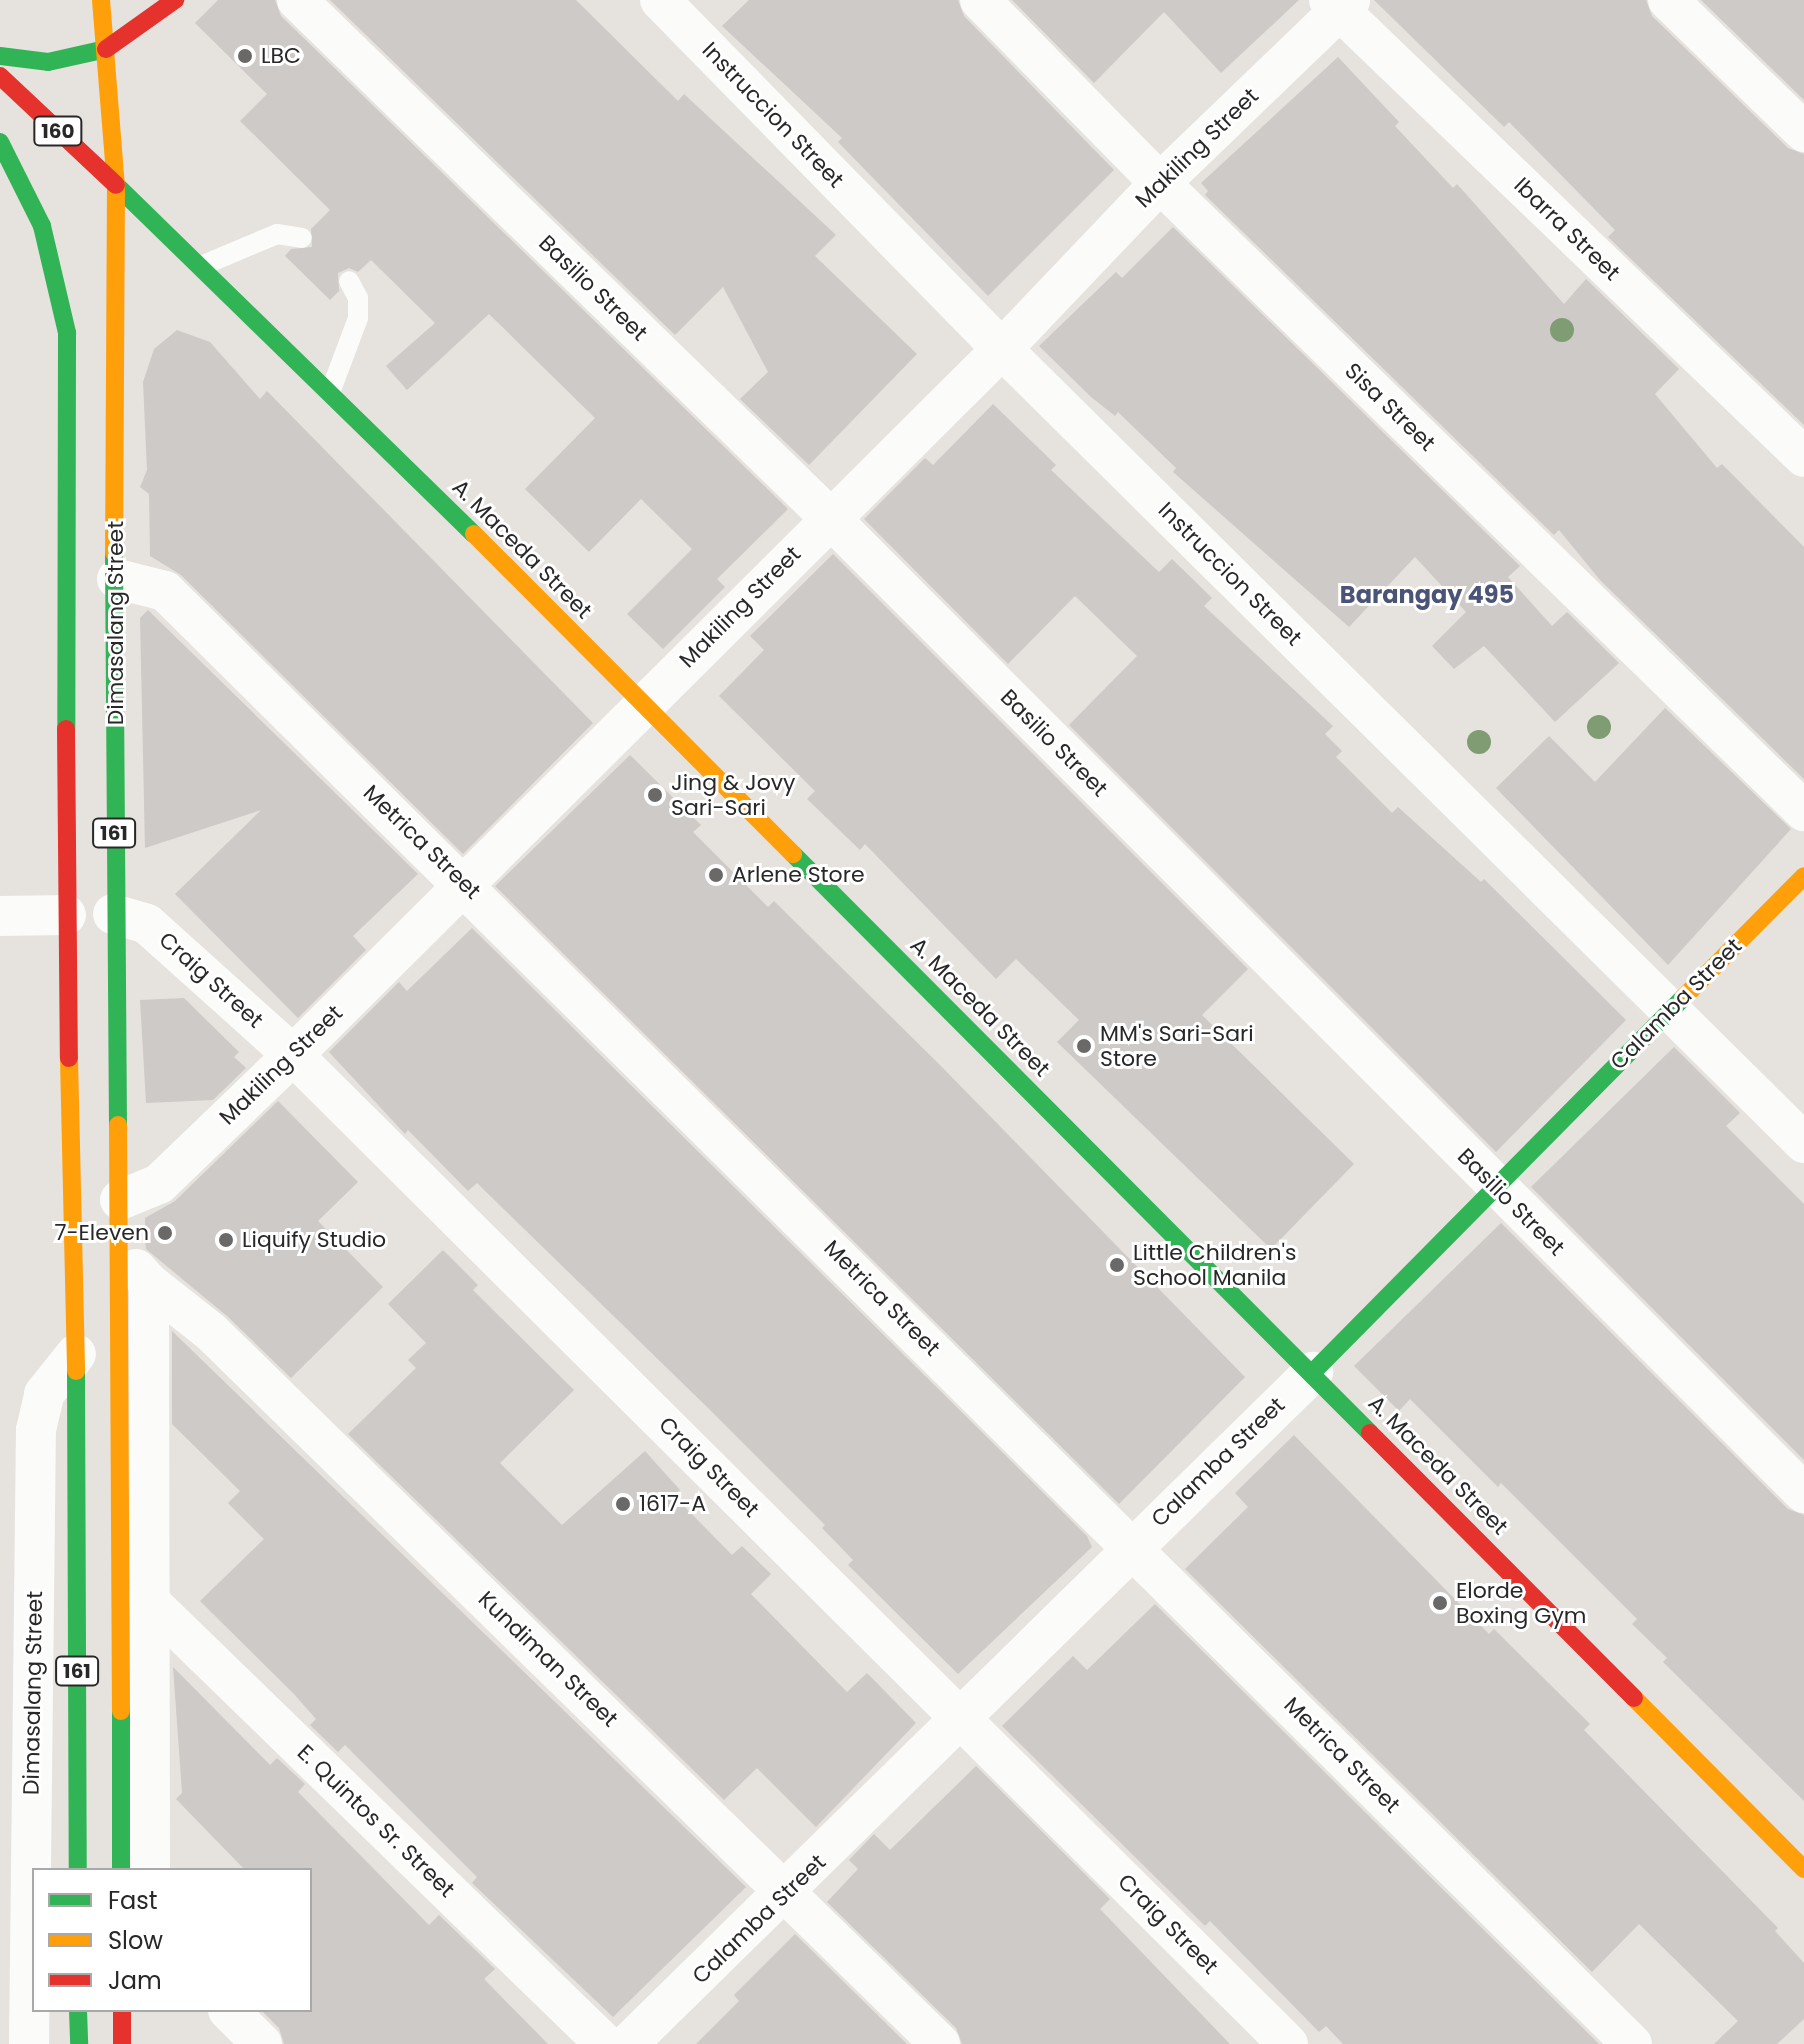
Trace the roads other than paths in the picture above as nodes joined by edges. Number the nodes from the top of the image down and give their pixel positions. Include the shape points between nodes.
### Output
1 (101, 0) edge
2 (175, 0) edge
3 (297, 0) edge
4 (660, 0) edge
5 (980, 0) edge
6 (1668, 0) edge
7 (1340, 3) edge
8 (106, 49) junction
9 (0, 56) edge
10 (0, 76) edge
11 (1804, 132) edge
12 (0, 142) edge
13 (1160, 183) junction
14 (116, 185) junction
15 (302, 238) dead end
16 (201, 266) junction
17 (349, 281) dead end
18 (1002, 349) junction
19 (331, 390) junction
20 (1804, 457) edge
21 (830, 518) junction
22 (117, 579) junction
23 (643, 705) junction
24 (1804, 811) edge
25 (1804, 876) edge
26 (466, 885) junction
27 (113, 914) junction
28 (66, 915) junction
29 (0, 916) edge
30 (1669, 1009) junction
31 (293, 1055) junction
32 (1804, 1143) edge
33 (1496, 1189) junction
34 (120, 1200) junction
35 (118, 1247) junction
36 (149, 1283) junction
37 (76, 1354) junction
38 (1313, 1372) junction
39 (1804, 1493) edge
40 (1132, 1546) junction
41 (147, 1599) junction
42 (963, 1719) junction
43 (78, 1868) edge
44 (121, 1868) edge
45 (150, 1868) edge
46 (1804, 1869) edge
47 (788, 1892) junction
48 (78, 2012) edge
49 (122, 2012) edge
50 (230, 2012) edge
51 (29, 2044) edge
52 (79, 2044) edge
53 (122, 2044) edge
54 (262, 2044) edge
55 (605, 2044) edge
56 (628, 2044) edge
57 (940, 2044) edge
58 (1288, 2044) edge
59 (1632, 2044) edge

1 - 8 main road, Dimasalang Street / 160
2 - 8 main road
3 - 21 street, Basilio Street
4 - 18 street, Instruccion Street
5 - 13 street, Sisa Street
6 - 11 street
7 - 13 street, Makiling Street
7 - 20 street, Ibarra Street
8 - 9 main road via 48,62
8 - 14 main road, Dimasalang Street / 160
10 - 14 main road, 160
12 - 28 main road, Dimasalang Street / 161 via 42,226 67,333
13 - 18 street, Makiling Street
13 - 24 street, Sisa Street
14 - 16 main road, A. Maceda Street
14 - 22 main road, Dimasalang Street / 161
15 - 16 lane via 277,234
16 - 19 main road, A. Maceda Street
17 - 19 lane via 358,298 358,318
18 - 21 street, Makiling Street
18 - 30 street, Instruccion Street
19 - 23 main road, A. Maceda Street
21 - 23 street, Makiling Street
21 - 33 street, Basilio Street
22 - 26 street, Metrica Street via 165,591
22 - 27 main road, Dimasalang Street / 161
23 - 26 street, Makiling Street
23 - 38 main road, A. Maceda Street
25 - 30 main road, Calamba Street
26 - 31 street, Makiling Street
26 - 40 street, Metrica Street
27 - 31 street, Craig Street via 147,924
27 - 34 main road, Dimasalang Street / 161
28 - 29 street
28 - 37 main road, Dimasalang Street / 161
30 - 32 street, Instruccion Street
30 - 33 main road, Calamba Street
31 - 34 street, Makiling Street via 159,1184
31 - 42 street, Craig Street
33 - 38 main road, Calamba Street
33 - 39 street, Basilio Street
34 - 35 main road, Dimasalang Street / 161
35 - 36 street
35 - 44 main road, Dimasalang Street / 161
36 - 41 street
36 - 47 street, Kundiman Street via 211,1332
37 - 43 main road, Dimasalang Street / 161
37 - 51 street, Dimasalang Street via 44,1394 36,1430
38 - 40 street, Calamba Street
38 - 46 main road, A. Maceda Street
40 - 42 street, Calamba Street
40 - 59 street, Metrica Street
41 - 45 street
41 - 55 street, E. Quintos Sr. Street
42 - 47 street, Calamba Street
42 - 58 street, Craig Street
47 - 56 street, Calamba Street
47 - 57 street, Kundiman Street
48 - 52 main road
49 - 53 main road
50 - 54 street

